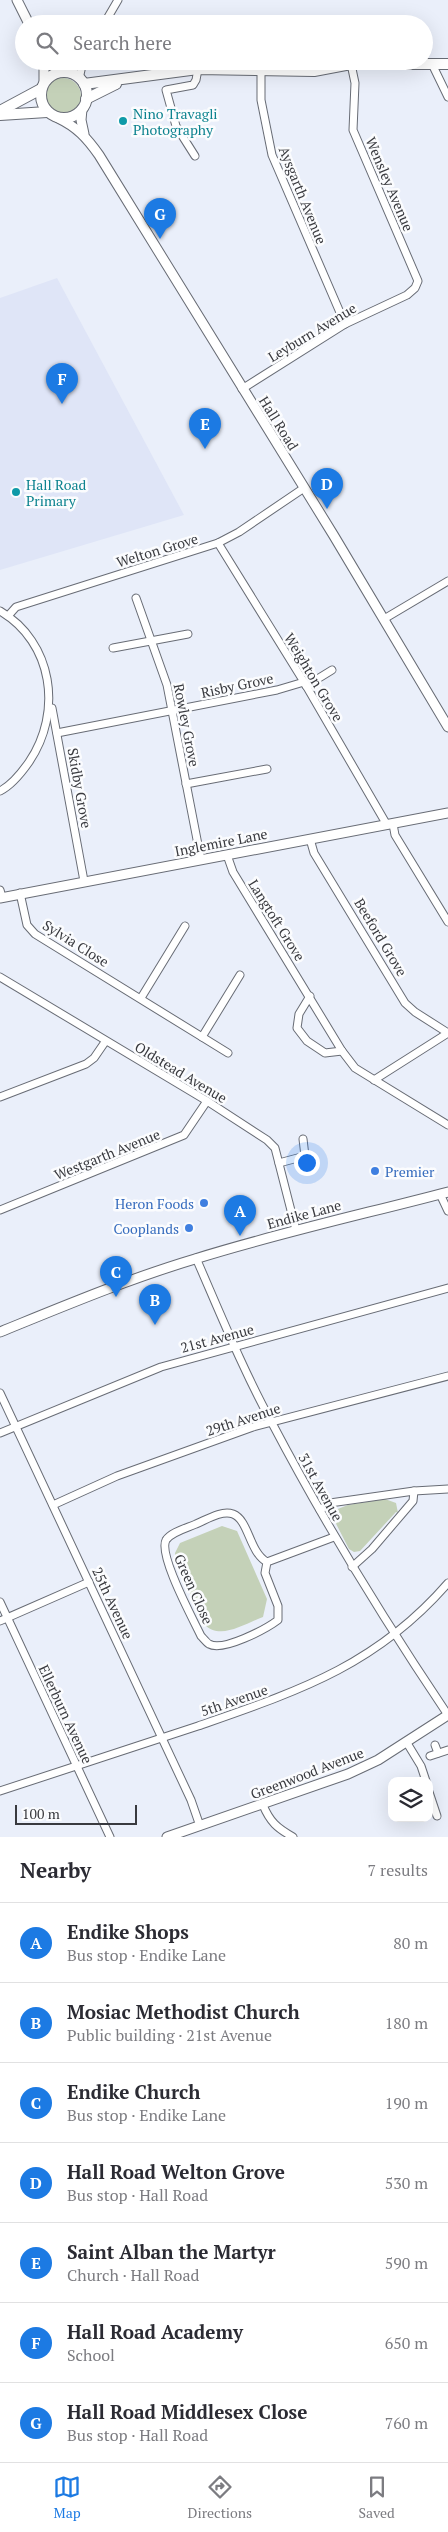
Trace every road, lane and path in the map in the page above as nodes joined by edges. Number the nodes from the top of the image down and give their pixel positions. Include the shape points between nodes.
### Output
1 (17, 0) edge
2 (118, 0) edge
3 (24, 15) edge
4 (109, 15) edge
5 (433, 64) edge
6 (448, 64) edge
7 (433, 66) edge
8 (43, 70) edge
9 (62, 70) edge
10 (70, 70) edge
11 (82, 70) edge
12 (187, 70) edge
13 (198, 70) edge
14 (261, 70) edge
15 (352, 70) edge
16 (66, 73) junction
17 (129, 79) junction
18 (81, 81) junction
19 (42, 86) junction
20 (448, 97) edge
21 (84, 104) junction
22 (0, 110) edge
23 (47, 112) junction
24 (0, 115) edge
25 (58, 118) junction
26 (84, 134) junction
27 (196, 156) dead end
28 (418, 280) joint
29 (345, 324) junction
30 (242, 389) junction
31 (304, 488) junction
32 (218, 543) junction
33 (448, 581) edge
34 (136, 598) dead end
35 (0, 611) edge
36 (8, 616) junction
37 (384, 619) junction
38 (188, 634) dead end
39 (152, 641) junction
40 (113, 648) dead end
41 (332, 670) dead end
42 (305, 684) junction
43 (50, 700) junction
44 (171, 711) junction
45 (448, 727) edge
46 (57, 733) junction
47 (267, 769) dead end
48 (186, 784) junction
49 (0, 791) edge
50 (448, 813) edge
51 (390, 824) junction
52 (310, 839) junction
53 (227, 855) junction
54 (200, 860) junction
55 (84, 881) junction
56 (20, 894) junction
57 (1, 895) edge
58 (448, 922) edge
59 (185, 926) dead end
60 (0, 977) edge
61 (245, 985) dead end
62 (310, 996) junction
63 (141, 998) junction
64 (448, 1033) edge
65 (202, 1037) junction
66 (105, 1042) junction
67 (342, 1051) junction
68 (228, 1053) dead end
69 (374, 1080) junction
70 (0, 1097) edge
71 (207, 1101) junction
72 (448, 1125) edge
73 (303, 1139) dead end
74 (279, 1163) junction
75 (444, 1193) edge
76 (0, 1210) edge
77 (448, 1211) edge
78 (296, 1230) junction
79 (196, 1258) junction
80 (448, 1288) edge
81 (0, 1332) edge
82 (235, 1346) junction
83 (448, 1376) edge
84 (0, 1393) edge
85 (271, 1422) junction
86 (17, 1426) junction
87 (0, 1433) edge
88 (448, 1489) edge
89 (414, 1491) junction
90 (53, 1505) junction
91 (320, 1510) junction
92 (334, 1537) junction
93 (267, 1562) junction
94 (352, 1566) junction
95 (89, 1582) junction
96 (448, 1583) edge
97 (0, 1602) edge
98 (8, 1618) junction
99 (0, 1621) edge
100 (395, 1636) junction
101 (448, 1715) edge
102 (161, 1738) junction
103 (407, 1743) junction
104 (435, 1746) dead end
105 (448, 1750) edge
106 (438, 1753) junction
107 (430, 1756) dead end
108 (76, 1765) junction
109 (425, 1777) edge
110 (0, 1791) edge
111 (433, 1803) edge
112 (263, 1805) junction
113 (438, 1816) dead end
114 (200, 1826) junction
115 (110, 1837) edge
116 (167, 1837) edge
117 (293, 1837) edge

1 - 3 street
2 - 4 street
5 - 6 main road
7 - 20 street
8 - 19 street
9 - 16 street
10 - 16 street
11 - 18 street
12 - 17 main road
13 - 27 street via 193,84 166,90 176,126
14 - 29 street, Aysgarth Avenue via 261,100 272,155
15 - 28 street, Wensley Avenue via 355,83 353,130
16 - 18 main road
16 - 19 main road via 52,76
17 - 18 main road
17 - 21 main road via 102,90
18 - 21 main road
19 - 22 main road
19 - 23 main road via 41,101
21 - 25 main road via 72,117
21 - 26 street, Hall Road via 81,120
23 - 24 main road
23 - 25 main road
25 - 26 street, Hall Road
26 - 30 street, Hall Road
28 - 29 street, Leyburn Avenue via 407,295
29 - 30 street, Leyburn Avenue
30 - 31 street, Hall Road
31 - 32 street, Welton Grove via 240,532
31 - 37 street, Hall Road
32 - 36 street, Welton Grove via 16,607
32 - 42 street, Weighton Grove
33 - 37 street
34 - 39 street, Rowley Grove
35 - 36 street, Skidby Grove
36 - 43 street, Skidby Grove via 38,650
37 - 45 street, Hall Road
38 - 39 street
39 - 40 street
39 - 44 street, Rowley Grove via 163,670
41 - 42 street, Risby Grove
42 - 44 street, Risby Grove
42 - 51 street, Weighton Grove
43 - 46 street, Skidby Grove
43 - 49 street via 48,720 38,748 24,770
44 - 46 street, Risby Grove
44 - 48 street, Rowley Grove
46 - 55 street, Skidby Grove
47 - 48 street
48 - 54 street, Rowley Grove
50 - 51 street, Inglemire Lane
51 - 52 street, Inglemire Lane
51 - 58 street, Weighton Grove
52 - 53 street, Inglemire Lane
52 - 64 street, Beeford Grove via 314,853 405,1003
53 - 54 street, Inglemire Lane
53 - 62 street, Langtoft Grove via 233,872
54 - 55 street, Inglemire Lane
55 - 56 street, Inglemire Lane
56 - 57 street, Inglemire Lane
56 - 63 street, Sylvia Close via 27,925 35,934
59 - 63 street
60 - 66 street, Oldstead Avenue
61 - 65 street via 239,978
62 - 67 street, Langtoft Grove
62 - 67 street via 299,1014 297,1028 306,1041 325,1054
63 - 65 street, Sylvia Close
64 - 69 street
65 - 68 street, Sylvia Close
66 - 70 street via 86,1064
66 - 71 street, Oldstead Avenue
67 - 69 street, Langtoft Grove via 355,1068
69 - 72 street, Langtoft Grove
71 - 74 street, Oldstead Avenue via 267,1140 275,1148
71 - 76 street, Westgarth Avenue via 184,1135
73 - 74 street via 305,1156
74 - 78 street, Oldstead Avenue
75 - 77 street
75 - 78 street, Endike Lane
78 - 79 street, Endike Lane
79 - 81 street, Endike Lane via 117,1284
79 - 82 street, 31st Avenue
80 - 82 street, 21st Avenue
82 - 85 street, 31st Avenue
82 - 86 street, 21st Avenue via 161,1366
83 - 85 street, 29th Avenue
84 - 86 street, 25th Avenue
85 - 90 street, 29th Avenue via 116,1476
85 - 91 street, 31st Avenue
86 - 87 street, 21st Avenue
86 - 90 street, 25th Avenue
88 - 89 street
89 - 91 street via 330,1503
89 - 94 street via 413,1501 372,1549
90 - 95 street, 25th Avenue
91 - 92 street, 31st Avenue
92 - 93 street
92 - 94 street, 31st Avenue
93 - 93 street, Green Close via 265,1574 278,1606 278,1620 266,1629 221,1646 210,1645 201,1636 166,1558 165,1543 177,1532 219,1514 232,1514 242,1522 258,1557
94 - 100 street, 31st Avenue
95 - 98 street
95 - 102 street, 25th Avenue
96 - 100 street, 5th Avenue
97 - 98 street, Ellerburn Avenue
98 - 99 street
98 - 108 street, Ellerburn Avenue
100 - 101 street, 31st Avenue
100 - 102 street, 5th Avenue via 349,1665 294,1693
101 - 103 street, Greenwood Avenue
102 - 108 street, 5th Avenue
102 - 114 street, 25th Avenue
103 - 109 street
103 - 112 street, Greenwood Avenue via 348,1774
104 - 106 street
105 - 106 street
106 - 107 street
108 - 110 street, 5th Avenue
108 - 115 street, Ellerburn Avenue
111 - 113 street
112 - 114 street, Greenwood Avenue
112 - 117 street via 270,1821
114 - 116 street, Greenwood Avenue

